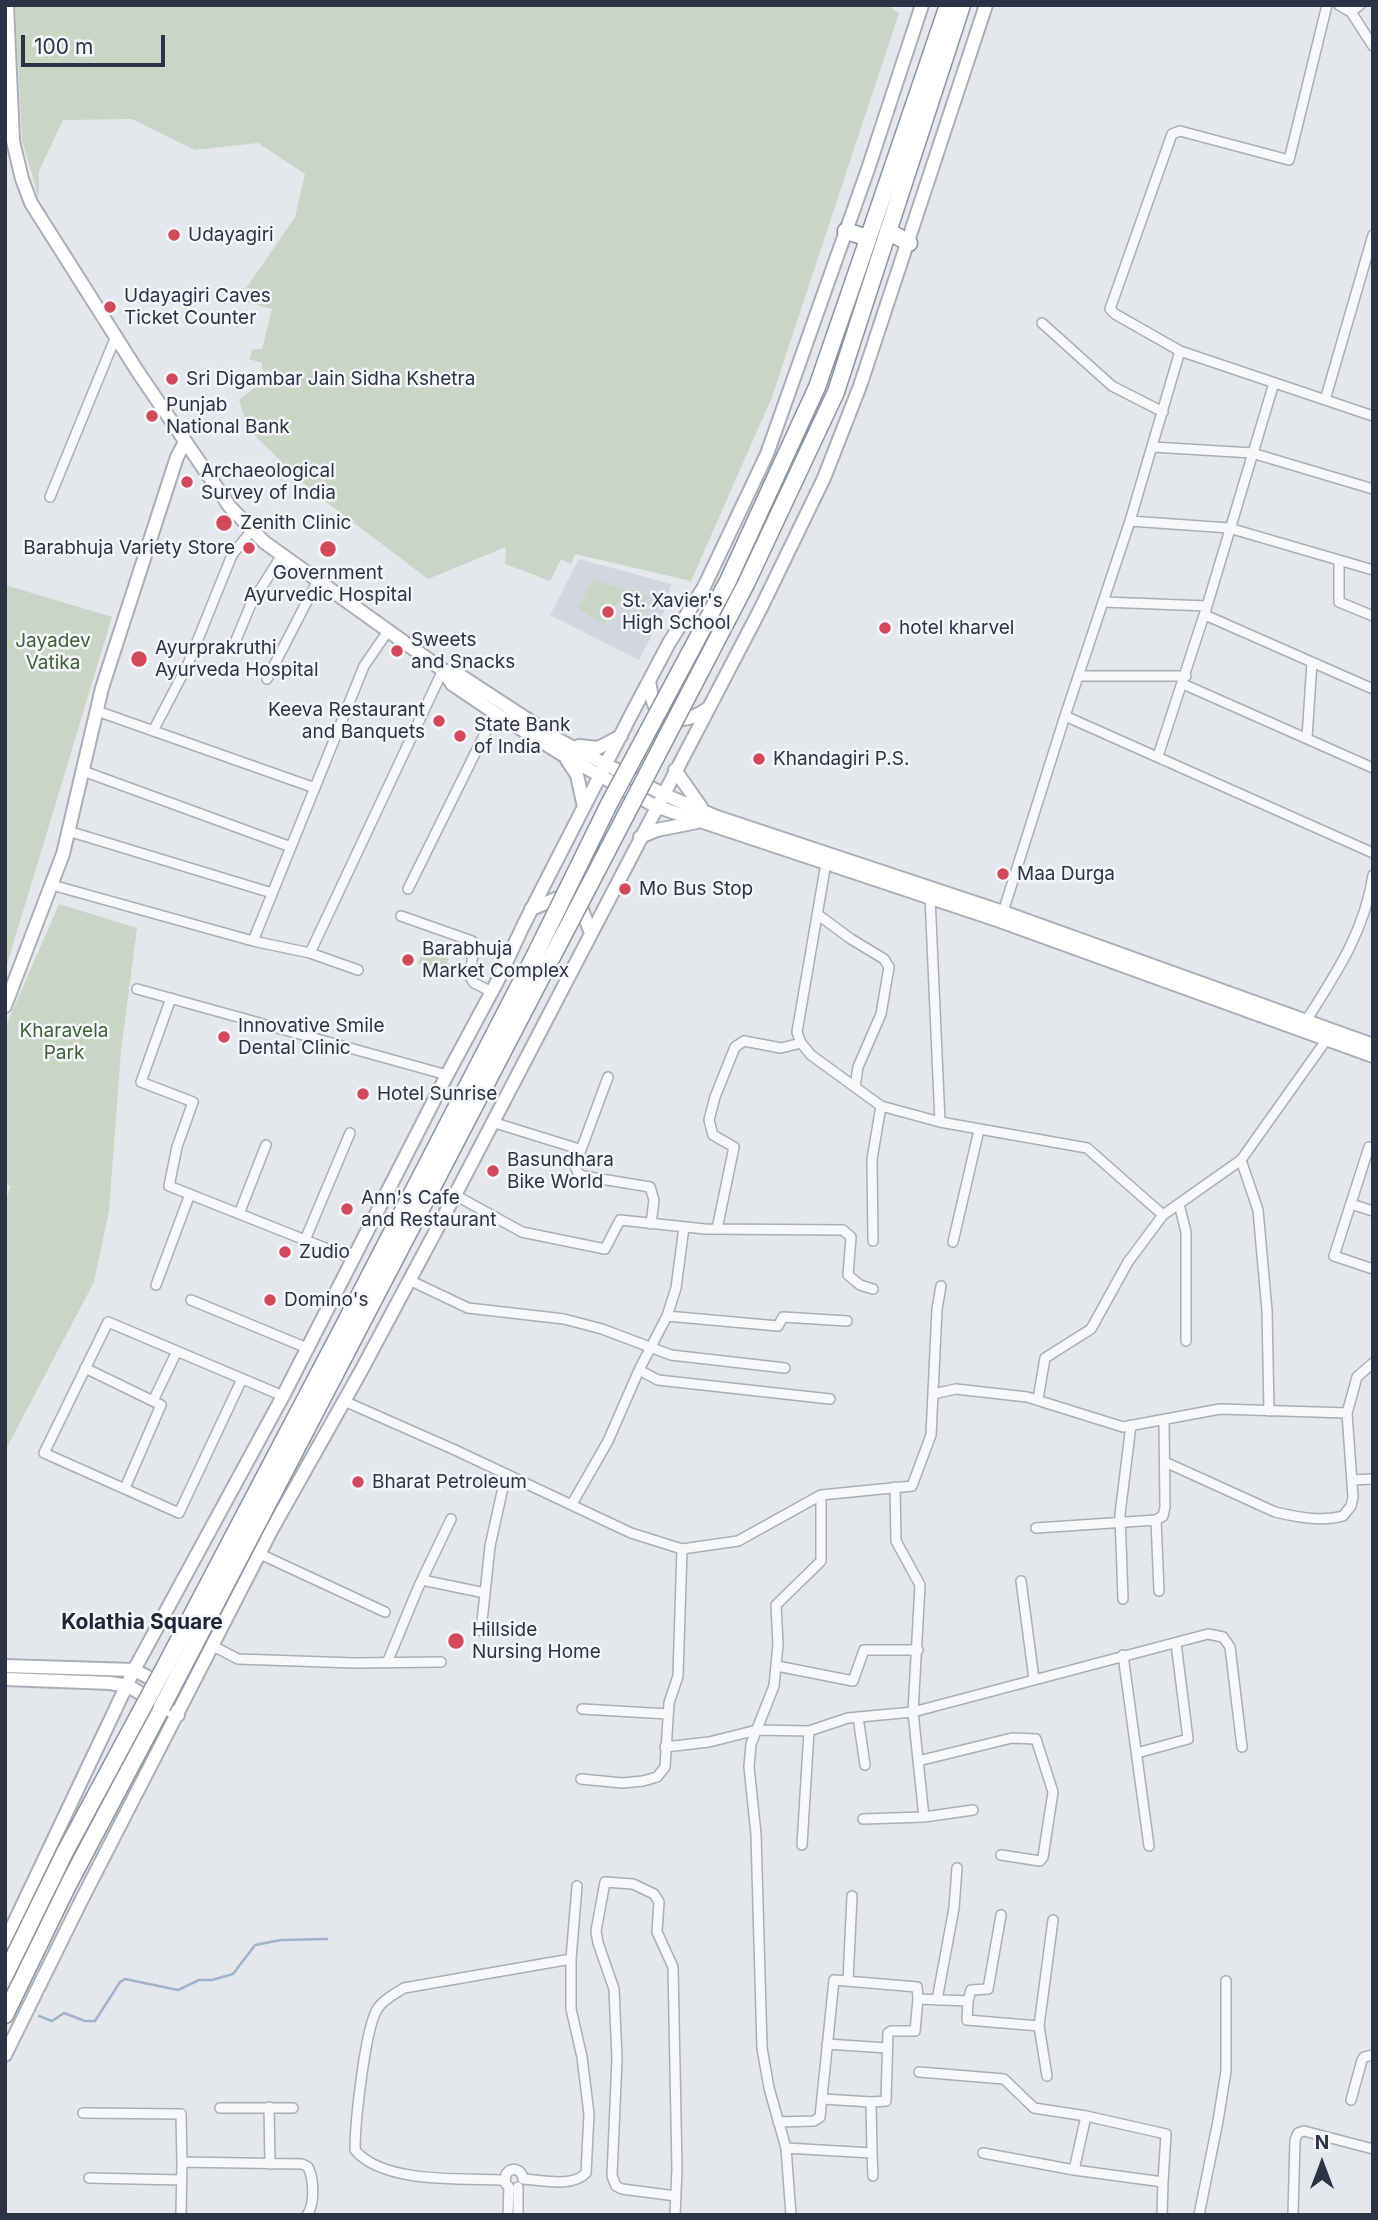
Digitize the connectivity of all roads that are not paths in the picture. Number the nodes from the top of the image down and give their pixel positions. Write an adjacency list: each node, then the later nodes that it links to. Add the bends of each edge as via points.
1 (6, 5): 17 (street, via 13,141 22,179 31,203)
2 (922, 5): 11 (street)
3 (948, 5): 14 (highway)
4 (962, 5): 12 (highway)
5 (986, 5): 15 (street)
6 (1327, 5): 18 (street, via 1289,160 1180,131 1168,142 1110,309)
7 (1339, 5): 9 (street)
8 (1360, 5): 9 (street)
9 (1351, 12): 10 (street)
10 (1373, 46)
11 (846, 231): 14 (highway); 45 (street, via 767,454 704,587)
12 (888, 231): 15 (highway); 214 (highway, bridge, via 836,392 746,584 67,1887)
13 (1373, 235): 20 (street)
14 (868, 238): 208 (highway, bridge, via 817,387 729,581 609,804)
15 (909, 243): 47 (street, via 824,478)
16 (1042, 323): 21 (street, via 1112,386)
17 (116, 336): 23 (street); 27 (street)
18 (1180, 351): 19 (street); 21 (street)
19 (1274, 383): 20 (street); 25 (street)
20 (1325, 400): 22 (street)
21 (1163, 412): 24 (street)
22 (1373, 416)
23 (185, 442): 30 (street, via 230,507); 48 (street)
24 (1153, 447): 25 (street); 28 (street)
25 (1252, 453): 26 (street); 29 (street)
26 (1373, 489)
27 (50, 497)
28 (1130, 521): 29 (street); 35 (street)
29 (1229, 528): 32 (street); 36 (street)
30 (253, 530): 31 (street); 51 (street, via 232,555 188,664)
31 (282, 555): 34 (street); 39 (street, via 251,604)
32 (1339, 560): 33 (street); 37 (street, via 1339,602)
33 (1373, 570)
34 (318, 580): 38 (street); 43 (street)
35 (1104, 602): 36 (street); 42 (street)
36 (1206, 610): 40 (street); 44 (street)
37 (1373, 616)
38 (388, 631): 41 (street); 61 (street, via 364,666)
39 (236, 640)
40 (1312, 662): 46 (street); 53 (street)
41 (443, 670): 49 (street, via 452,684); 54 (street, via 461,676); 83 (street)
42 (1079, 676): 44 (street); 50 (street)
43 (267, 680)
44 (1184, 680): 53 (street); 55 (street)
45 (649, 681): 47 (street, via 657,709 666,715 689,719); 52 (street)
46 (1373, 689)
47 (707, 709): 58 (street)
48 (97, 711): 51 (street); 59 (street)
49 (495, 713): 54 (street); 74 (street)
50 (1065, 716): 55 (street); 78 (street)
51 (153, 731): 61 (street)
52 (621, 735): 54 (street, via 598,748); 56 (street)
53 (1307, 738): 57 (street)
54 (567, 750): 56 (street); 60 (street); 64 (street)
55 (1158, 756): 70 (street)
56 (607, 763): 60 (street); 62 (street)
57 (1373, 768)
58 (675, 770): 62 (street); 65 (street)
59 (83, 771): 66 (street); 68 (street)
60 (601, 776): 63 (street); 64 (street)
61 (315, 788): 68 (street)
62 (663, 794): 63 (street); 65 (street)
63 (655, 806): 65 (street); 67 (street)
64 (584, 808): 77 (street)
65 (703, 817): 67 (street); 69 (street)
66 (68, 831): 73 (street); 75 (street)
67 (640, 838): 81 (street)
68 (291, 847): 75 (street)
69 (801, 850): 71 (street); 78 (street)
70 (1373, 853)
71 (826, 863): 76 (street); 79 (street)
72 (1373, 876): 90 (street, via 1357,934)
73 (52, 885): 82 (street); 88 (street)
74 (408, 889)
75 (272, 893): 82 (street)
76 (930, 897): 89 (street); 100 (street)
77 (531, 909): 81 (street, via 558,898 571,899 582,910); 86 (street)
78 (1003, 912): 89 (street)
79 (817, 914): 92 (street, via 797,1032); 97 (street, via 889,967 881,1014 858,1067)
80 (401, 916): 86 (street, via 472,941 470,977)
81 (591, 933): 99 (street)
82 (253, 941): 83 (street)
83 (310, 953): 84 (street)
84 (358, 970)
85 (137, 989): 87 (street)
86 (492, 992): 95 (street)
87 (171, 998): 95 (street); 107 (street, via 141,1082 193,1102 169,1186)
88 (5, 1006)
89 (1254, 1007): 90 (street); 91 (street)
90 (1306, 1021): 93 (street)
91 (1327, 1039): 94 (street); 106 (street)
92 (801, 1043): 97 (street); 116 (street, via 781,1048 744,1041 735,1047 709,1120 712,1135 734,1147)
93 (1373, 1045)
94 (1373, 1056)
95 (447, 1074): 120 (street)
96 (608, 1077): 105 (street)
97 (855, 1087): 98 (street)
98 (881, 1106): 100 (street); 118 (street, via 872,1159)
99 (492, 1122): 105 (street); 108 (street)
100 (940, 1122): 101 (street)
101 (979, 1130): 113 (street, via 1087,1148); 119 (street)
102 (350, 1133): 117 (street)
103 (266, 1145): 112 (street)
104 (1373, 1148): 110 (street, via 1369,1147)
105 (579, 1149): 114 (street, via 575,1166 583,1176 650,1188 654,1200)
106 (1241, 1160): 109 (street); 144 (street, via 1258,1210)
107 (190, 1194): 112 (street); 123 (street)
108 (455, 1195): 114 (street, via 522,1232 605,1249 620,1220); 122 (street)
109 (1179, 1204): 113 (street); 129 (street, via 1186,1232)
110 (1351, 1204): 111 (street); 121 (street, via 1334,1256)
111 (1373, 1211)
112 (239, 1214): 117 (street)
113 (1163, 1214): 141 (street, via 1128,1262 1091,1329 1045,1359)
114 (651, 1224): 115 (street)
115 (684, 1227): 116 (street); 127 (street, via 676,1288)
116 (717, 1229): 125 (street, via 843,1230 851,1237 848,1275)
117 (306, 1240): 120 (street)
118 (873, 1241)
119 (953, 1242)
120 (353, 1259): 131 (street)
121 (1373, 1269)
122 (409, 1280): 130 (street, via 468,1308 564,1319); 143 (street)
123 (156, 1285)
124 (941, 1286): 138 (street)
125 (873, 1289)
126 (191, 1300): 131 (street)
127 (667, 1316): 128 (street, via 778,1326 783,1317); 130 (street)
128 (847, 1321)
129 (1186, 1341)
130 (651, 1347): 135 (street, via 671,1355); 136 (street)
131 (307, 1348): 139 (street)
132 (177, 1351): 134 (street, via 108,1322); 137 (street); 142 (street)
133 (1373, 1363): 145 (street, via 1357,1377)
134 (85, 1368): 142 (street); 153 (street, via 44,1453)
135 (785, 1368)
136 (639, 1370): 140 (street, via 658,1380); 155 (street, via 608,1441)
137 (243, 1379): 139 (street); 153 (street, via 179,1513)
138 (933, 1394): 141 (street, via 956,1389); 152 (street, via 931,1436 912,1486)
139 (283, 1396): 177 (street)
140 (830, 1399)
141 (1038, 1399): 147 (street, via 1123,1427)
142 (153, 1401): 153 (street, via 161,1405)
143 (344, 1401): 149 (street); 161 (street)
144 (1269, 1411): 145 (street); 146 (street, via 1220,1409)
145 (1347, 1413): 151 (street)
146 (1164, 1420): 147 (street); 148 (street)
147 (1131, 1425): 158 (street)
148 (1165, 1462): 151 (street, via 1295,1517 1343,1517 1352,1506); 157 (street, via 1165,1507)
149 (506, 1474): 155 (street); 165 (street, via 492,1533)
150 (1373, 1479): 151 (street)
151 (1352, 1480)
152 (895, 1487): 154 (street); 171 (street, via 896,1541 920,1585)
153 (125, 1489)
154 (821, 1495): 160 (street, via 738,1541); 176 (street, via 821,1561 776,1605)
155 (572, 1504): 160 (street, via 631,1533)
156 (452, 1519): 162 (street)
157 (1156, 1520): 158 (street); 164 (street)
158 (1121, 1523): 159 (street); 166 (street)
159 (1036, 1528)
160 (682, 1549): 184 (street, via 678,1676)
161 (260, 1554): 167 (street); 170 (street)
162 (422, 1580): 165 (street); 174 (street)
163 (1021, 1581): 179 (street)
164 (1159, 1591)
165 (485, 1593): 168 (street)
166 (1123, 1599)
167 (385, 1612)
168 (481, 1631)
169 (1175, 1643): 172 (street); 190 (street, via 1208,1634 1223,1637 1230,1647); 191 (street, via 1188,1739)
170 (213, 1646): 174 (street, via 239,1659); 181 (street)
171 (918, 1650): 176 (street, via 864,1650 853,1681); 183 (street)
172 (1122, 1656): 179 (street); 191 (street)
173 (441, 1662): 174 (street)
174 (387, 1663)
175 (5, 1666): 177 (street)
176 (777, 1666): 187 (street)
177 (134, 1670): 180 (street); 181 (street)
178 (5, 1679): 180 (street)
179 (1034, 1679): 183 (street)
180 (128, 1686): 185 (street); 206 (street)
181 (187, 1696): 185 (street)
182 (582, 1709): 184 (street)
183 (913, 1712): 186 (street); 192 (street)
184 (668, 1714): 189 (street)
185 (178, 1715): 218 (street)
186 (858, 1717): 188 (street); 193 (street)
187 (757, 1730): 188 (street); 189 (street); 230 (street, via 749,1767 755,1808 762,2048)
188 (809, 1731): 198 (street)
189 (666, 1747): 194 (street, via 665,1767 657,1777 622,1783)
190 (1242, 1747)
191 (1137, 1753): 199 (street)
192 (918, 1761): 196 (street); 200 (street, via 1012,1738 1035,1739 1053,1792 1043,1857 1034,1861)
193 (865, 1765)
194 (581, 1779)
195 (973, 1811): 196 (street)
196 (924, 1816): 197 (street)
197 (863, 1819)
198 (802, 1845)
199 (1149, 1846)
200 (1001, 1855)
201 (957, 1868): 212 (street)
202 (576, 1886): 207 (street)
203 (852, 1896): 209 (street)
204 (1001, 1915): 213 (street, via 988,1989 970,1990)
205 (1053, 1920): 215 (street)
206 (5, 1942)
207 (571, 1959): 242 (street, via 571,2009 589,2114 586,2173 568,2182); 242 (street, via 404,1988 387,1998 371,2026 355,2124 355,2150 362,2159 409,2176)
208 (5, 1975)
209 (848, 1980): 211 (street, via 917,1987); 216 (street, via 832,1981)
210 (1226, 1982): 251 (street, via 1226,2071)
211 (918, 1999): 212 (street); 217 (street, via 915,2031 890,2031)
212 (937, 2000): 213 (street)
213 (968, 2001): 215 (street, via 967,2020)
214 (5, 2015)
215 (1039, 2026): 221 (street)
216 (827, 2044): 217 (street); 222 (street)
217 (887, 2048): 224 (street, via 886,2102)
218 (5, 2055)
219 (1373, 2055): 223 (street, via 1362,2060)
220 (919, 2072): 229 (street, via 1004,2079 1034,2108)
221 (1047, 2076)
222 (822, 2099): 224 (street); 230 (street, via 818,2120)
223 (1351, 2100)
224 (871, 2102): 233 (street)
225 (269, 2107): 226 (street); 227 (street); 236 (street)
226 (220, 2108)
227 (293, 2108)
228 (83, 2113): 235 (street, via 181,2114)
229 (1086, 2116): 237 (street); 241 (street, via 1166,2134)
230 (778, 2122): 231 (street)
231 (786, 2148): 233 (street); 249 (street)
232 (1373, 2149): 252 (street, via 1298,2133)
233 (872, 2153): 238 (street)
234 (984, 2153): 237 (street)
235 (183, 2162): 236 (street); 240 (street)
236 (270, 2164): 245 (street, via 302,2164 311,2171 312,2208)
237 (1074, 2170): 241 (street)
238 (873, 2176)
239 (89, 2178): 240 (street)
240 (182, 2180): 244 (street)
241 (1163, 2182): 250 (street)
242 (514, 2183): 246 (street); 247 (street)
243 (676, 2196): 243 (street, via 673,1967 657,1932 659,1902 633,1884 605,1882 596,1931 614,1989 617,2059 612,2176 622,2189); 248 (street)
244 (181, 2215)
245 (307, 2215)
246 (508, 2215)
247 (518, 2215)
248 (675, 2215)
249 (791, 2215)
250 (1161, 2215)
251 (1199, 2215)
252 (1293, 2215)

